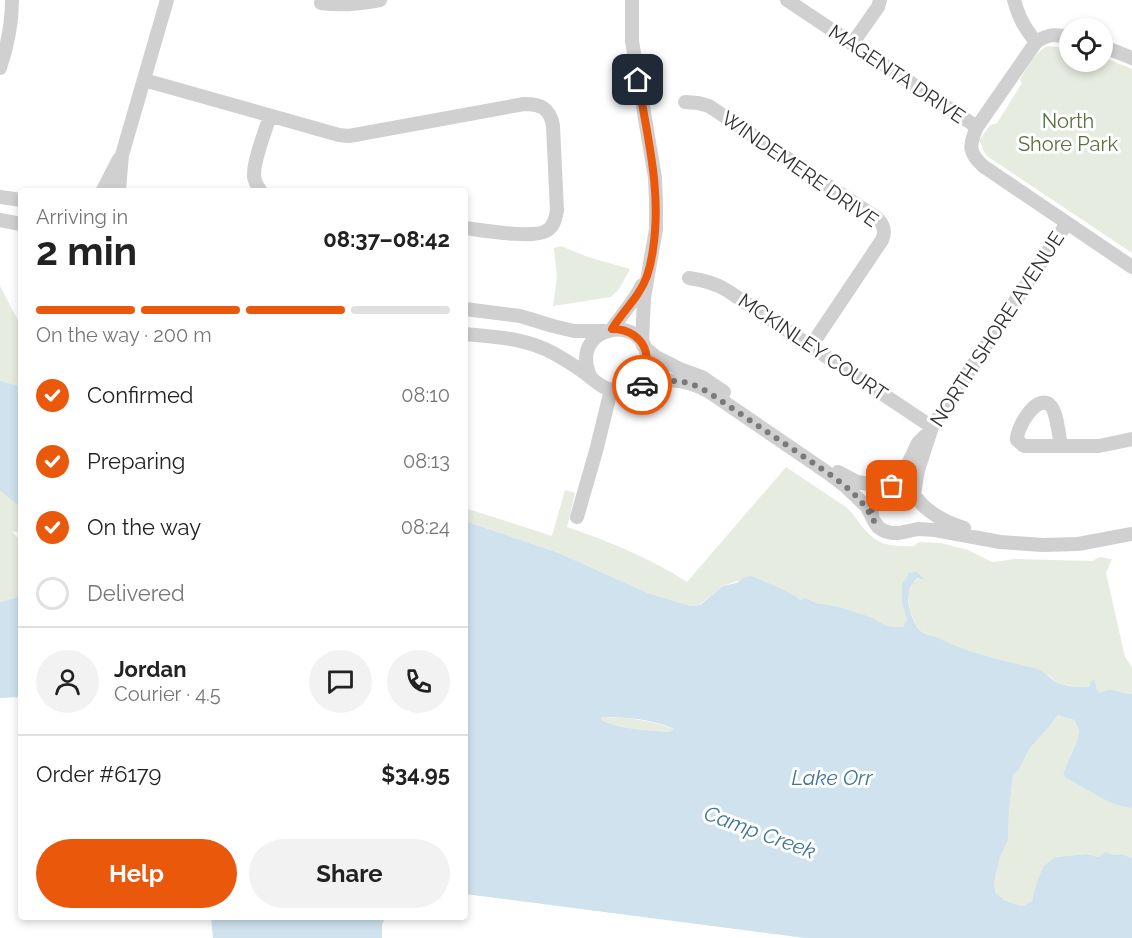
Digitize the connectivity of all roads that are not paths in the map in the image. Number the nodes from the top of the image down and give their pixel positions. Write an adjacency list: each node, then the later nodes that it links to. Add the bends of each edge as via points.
1 (12, 0): 13 (street)
2 (167, 0): 16 (street)
3 (380, 0): 8 (street)
4 (632, 0): 31 (street, via 632,41 655,177 656,229)
5 (787, 0): 11 (street, MAGENTA DRIVE)
6 (880, 0): 11 (street)
7 (1014, 0): 10 (street, via 1018,17)
8 (321, 3)
9 (1059, 35): 10 (street, via 1045,36)
10 (1036, 42): 19 (street, NORTH SHORE AVENUE)
11 (852, 44): 19 (street, MAGENTA DRIVE)
12 (1113, 50): 14 (street)
13 (2, 54): 15 (street)
14 (1132, 58)
15 (0, 68)
16 (144, 80): 18 (street); 20 (street)
17 (685, 102): 37 (street, WINDEMERE DRIVE, via 709,106 883,225 882,240)
18 (270, 116): 23 (street, via 255,164); 29 (street, via 349,136 524,104 542,107 552,118 553,126 557,211 551,227 538,234)
19 (978, 127): 28 (street, NORTH SHORE AVENUE, via 972,138 974,158)
20 (122, 155): 21 (street); 22 (street)
21 (104, 188)
22 (119, 188)
23 (259, 188)
24 (0, 197): 25 (street)
25 (18, 200)
26 (0, 220): 27 (street)
27 (18, 223)
28 (1067, 223): 30 (street); 41 (street, NORTH SHORE AVENUE)
29 (468, 228)
30 (1132, 267)
31 (647, 276): 34 (street, via 629,307); 36 (street)
32 (689, 278): 37 (street, MCKINLEY COURT, via 718,285)
33 (468, 309): 34 (street, via 520,316 574,331)
34 (608, 330): 36 (street, via 629,332); 38 (street, via 597,336 587,351)
35 (468, 334): 38 (street, via 535,344)
36 (642, 344): 39 (street, via 645,371); 44 (street, via 668,364 713,384 850,479)
37 (811, 346): 41 (street, MCKINLEY COURT)
38 (591, 378): 40 (street)
39 (627, 389): 40 (street); 47 (street, via 673,380 696,385 828,473 856,495)
40 (610, 390): 46 (street)
41 (931, 430): 44 (street, NORTH SHORE AVENUE); 45 (street, NORTH SHORE AVENUE, via 918,470)
42 (1132, 439): 43 (street, via 1099,446)
43 (1061, 446)
44 (889, 487): 45 (street, via 904,487); 47 (street, via 874,498)
45 (915, 497): 48 (street, via 949,523 998,536 1063,538); 49 (street, via 919,506 916,520)
46 (577, 517)
47 (874, 521): 49 (street, via 884,531)
48 (1132, 525)
49 (907, 531): 50 (street, via 935,530 1043,545 1078,544)
50 (1132, 534)

